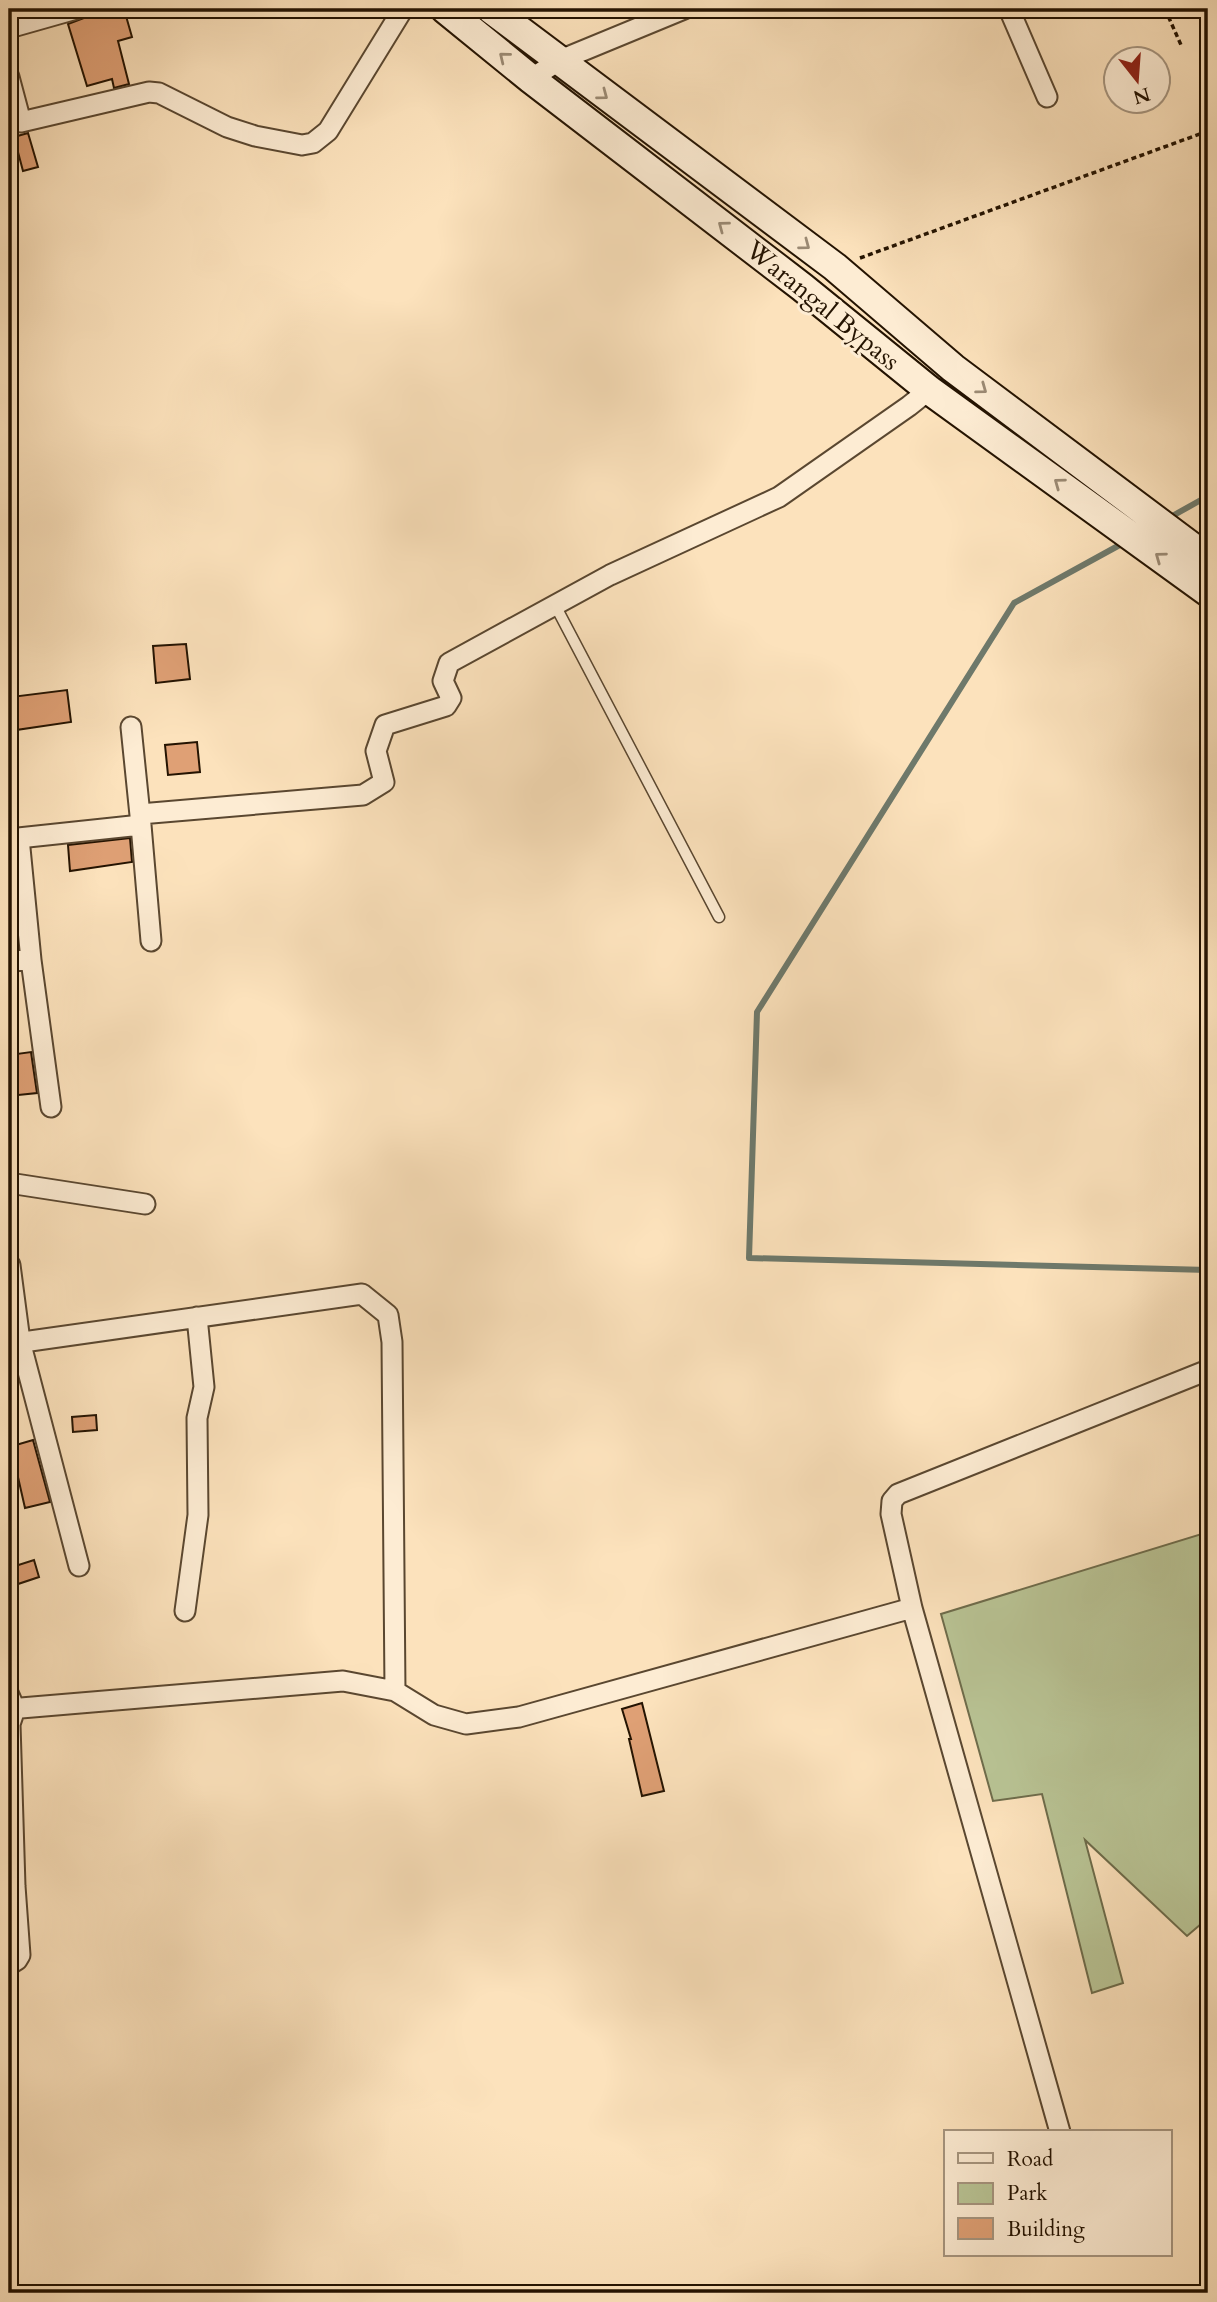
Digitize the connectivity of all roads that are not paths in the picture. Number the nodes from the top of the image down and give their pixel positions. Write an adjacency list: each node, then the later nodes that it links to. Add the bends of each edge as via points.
1 (76, 9): 7 (street)
2 (403, 9): 12 (street, via 328,131 313,143 255,136 149,92)
3 (445, 9): 10 (main road, Warangal Bypass, one-way to 3)
4 (491, 9): 8 (main road, Warangal Bypass)
5 (684, 9): 8 (street)
6 (1010, 9): 11 (street)
7 (9, 28)
8 (558, 61): 10 (street); 14 (main road, Warangal Bypass, one-way to 14, via 835,267 953,368)
9 (9, 76): 12 (street)
10 (531, 79): 13 (main road, Warangal Bypass, one-way to 10)
11 (1047, 97)
12 (15, 124)
13 (929, 390): 15 (main road, Warangal Bypass, one-way to 13); 16 (street, via 779,497)
14 (1208, 559)
15 (1207, 591)
16 (555, 605): 18 (street, via 449,663 443,681 451,698 446,706 385,724 376,751 384,782 363,795); 20 (lane)
17 (131, 727): 18 (street)
18 (141, 820): 19 (street); 21 (street)
19 (14, 838): 22 (street)
20 (719, 917)
21 (151, 941)
22 (31, 960): 23 (street); 24 (street)
23 (9, 961)
24 (51, 1107)
25 (9, 1183): 26 (street)
26 (145, 1203)
27 (10, 1265): 29 (street)
28 (197, 1317): 29 (street); 33 (street, via 204,1387 197,1418 198,1516); 34 (street, via 362,1294 388,1315)
29 (14, 1343): 31 (street)
30 (1208, 1370): 32 (street, via 898,1494 891,1514)
31 (79, 1566)
32 (912, 1608): 34 (street, via 519,1717 466,1724 434,1715); 37 (street)
33 (185, 1611)
34 (395, 1691): 35 (street, via 343,1681)
35 (11, 1704): 36 (street, via 20,1955)
36 (9, 1965)
37 (1059, 2130)

